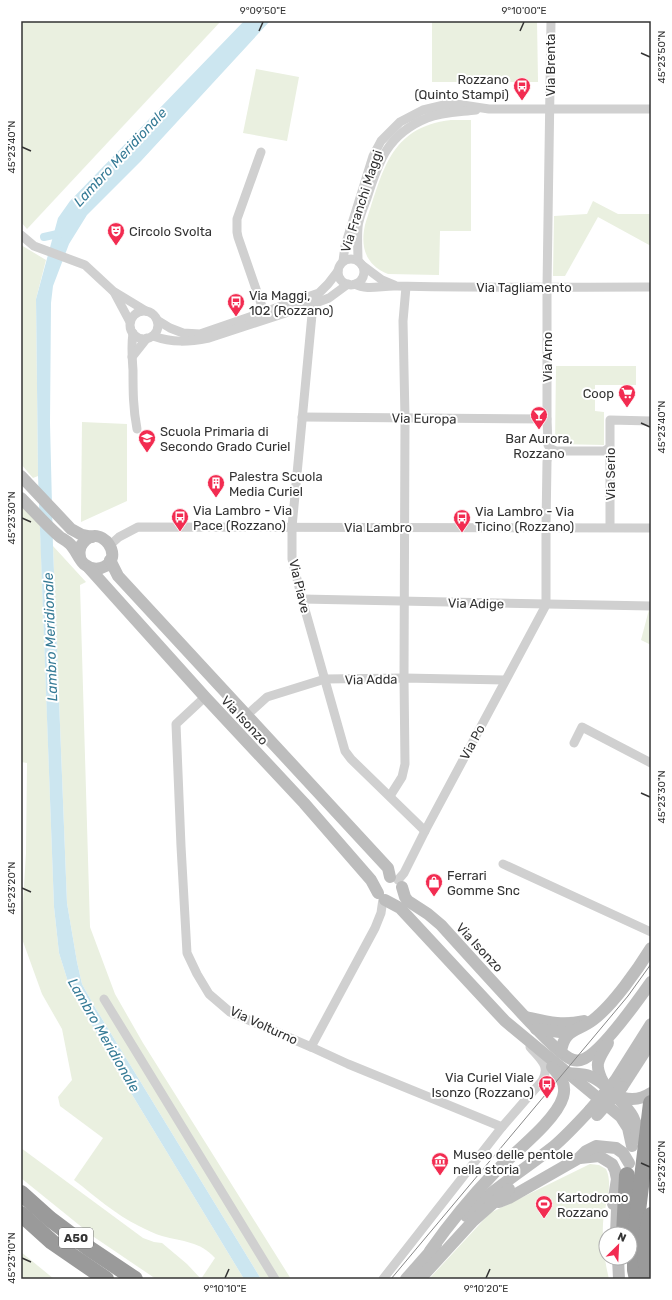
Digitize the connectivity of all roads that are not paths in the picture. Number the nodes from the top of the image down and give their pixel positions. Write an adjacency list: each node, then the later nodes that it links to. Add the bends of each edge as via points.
1 (551, 21): 3 (street, Via Brenta)
2 (489, 108): 3 (street, Via Franchi Maggi); 7 (street, Via Franchi Maggi, via 444,105 423,110 400,122 382,141 373,156 345,246); 8 (street, Via Franchi Maggi, via 428,118 406,129 390,144 373,179 358,227)
3 (550, 109): 4 (street, Via Franchi Maggi); 13 (street, Via Arno)
4 (651, 109)
5 (261, 152): 17 (street, via 237,226 238,237)
6 (21, 235): 14 (street, via 34,246 85,265)
7 (343, 261): 8 (street, via 350,259); 9 (street)
8 (360, 263): 10 (street, via 363,276 360,281); 11 (street, Via Tagliamento, via 382,280)
9 (338, 271): 10 (street, via 342,281); 17 (street, via 319,293)
10 (351, 284): 11 (street, Via Tagliamento, via 361,287); 15 (street, via 329,298)
11 (401, 286): 13 (street, Via Tagliamento); 24 (street)
12 (651, 287): 13 (street, Via Tagliamento)
13 (547, 288): 25 (street, Via Arno)
14 (114, 291): 16 (street); 19 (street)
15 (313, 304): 17 (street); 23 (street, Via Piave)
16 (146, 311): 18 (street, via 153,314); 19 (street, via 135,313)
17 (265, 316): 18 (street, via 200,334 183,333); 21 (street, via 209,338 166,341)
18 (157, 320): 21 (street, via 156,330)
19 (130, 322): 20 (street)
20 (133, 333): 21 (street, via 140,338); 22 (street)
21 (150, 337): 22 (street)
22 (132, 357): 27 (street, via 133,410)
23 (302, 417): 24 (street, Via Europa); 32 (street, Via Piave)
24 (405, 418): 25 (street, Via Europa); 33 (street)
25 (547, 419): 29 (street, Via Arno)
26 (651, 421): 28 (street, Via Serio, via 610,420)
27 (137, 429)
28 (609, 448): 29 (street, via 604,451); 35 (street, Via Serio)
29 (550, 450): 34 (street, Via Arno, via 547,462)
30 (21, 476): 37 (main road, via 71,529)
31 (21, 498): 39 (main road, via 71,544)
32 (292, 527): 33 (street, Via Lambro); 38 (street, Via Lambro, via 138,527); 42 (street, Via Piave, via 292,559)
33 (404, 527): 34 (street, Via Lambro); 43 (street)
34 (546, 527): 35 (street, Via Lambro); 44 (street, Via Arno)
35 (610, 527): 36 (street, Via Lambro)
36 (651, 528)
37 (92, 537): 38 (main road, via 102,538); 39 (main road, via 83,542)
38 (110, 545): 40 (main road)
39 (80, 557): 41 (main road)
40 (110, 560): 41 (main road, via 99,569); 50 (main road, Via Isonzo, via 118,576)
41 (89, 568): 49 (main road, Via Isonzo)
42 (302, 599): 43 (street, Via Adige); 47 (street, Via Piave)
43 (405, 602): 44 (street, Via Adige); 46 (street)
44 (546, 604): 45 (street, Via Adige); 48 (street, Via Po)
45 (651, 606)
46 (404, 678): 47 (street, Via Adda); 48 (street, Via Adda); 53 (street, via 404,764 402,777)
47 (324, 679): 50 (street, Via Adda, via 267,697); 53 (street, Via Piave, via 345,751)
48 (505, 680): 54 (street, Via Po)
49 (205, 697): 57 (main road, Via Isonzo, via 308,808 371,880); 73 (street, Via Volturno, via 176,724 187,953 209,994 230,1012)
50 (247, 715): 56 (main road, Via Isonzo, via 388,868)
51 (574, 743): 52 (street, via 582,727)
52 (651, 763)
53 (390, 796): 54 (street, Via Piave)
54 (425, 831): 56 (street, Via Po, via 404,873)
55 (503, 864): 58 (street)
56 (397, 881): 57 (main road, via 402,891 398,897 392,900); 57 (main road, via 386,877 380,881 377,889); 64 (main road, Via Isonzo, via 408,901 441,925)
57 (382, 897): 66 (main road, Via Isonzo, via 400,908); 73 (street, via 381,913 375,928)
58 (651, 932)
59 (651, 948): 65 (main road)
60 (651, 982): 63 (main road)
61 (651, 992): 63 (main road)
62 (104, 999): 97 (street)
63 (636, 1003): 67 (main road)
64 (526, 1018): 65 (main road, via 569,1024); 69 (main road, Via Isonzo)
65 (593, 1020): 71 (main road)
66 (505, 1021): 69 (main road, Via Isonzo); 70 (main road, Via Isonzo)
67 (622, 1021): 74 (main road, Via Isonzo, via 591,1055 581,1060 571,1060); 76 (main road, via 598,1063 598,1072)
68 (651, 1024): 76 (main road)
69 (538, 1030): 71 (main road); 74 (main road, Via Isonzo)
70 (520, 1033): 75 (main road, Via Isonzo); 80 (street, via 546,1066 546,1074); 91 (main road, via 563,1079 561,1101 558,1108 494,1173 444,1230)
71 (568, 1034): 74 (main road, via 562,1042)
72 (651, 1042): 76 (main road)
73 (311, 1047): 80 (street, Via Volturno)
74 (561, 1052)
75 (568, 1073): 76 (main road, via 587,1075); 81 (main road, Via Isonzo, via 621,1116 628,1128)
76 (613, 1086): 77 (main road, via 631,1099 644,1098); 79 (main road, bridge); 81 (main road, via 635,1119 637,1134)
77 (651, 1093)
78 (651, 1104): 102 (highway, via 635,1236)
79 (594, 1113): 85 (main road, via 584,1130); 91 (main road, via 493,1191)
80 (502, 1127): 98 (street)
81 (632, 1146): 83 (main road)
82 (579, 1158): 83 (main road, via 586,1151 603,1145 616,1148 623,1153); 85 (main road, via 509,1198); 88 (main road, via 599,1156 608,1161 615,1170 617,1181)
83 (628, 1169): 89 (main road, via 617,1210); 90 (highway)
84 (21, 1193): 96 (highway, A50, via 50,1219)
85 (491, 1205): 100 (main road)
86 (21, 1214): 95 (highway, A50, via 52,1242)
87 (651, 1215): 103 (highway, via 645,1251)
88 (610, 1226)
89 (616, 1226)
90 (624, 1226)
91 (430, 1251): 99 (main road)
92 (617, 1266): 101 (main road)
93 (620, 1266): 101 (main road)
94 (624, 1266): 101 (highway)
95 (106, 1279)
96 (135, 1279)
97 (275, 1279)
98 (383, 1279)
99 (406, 1279)
100 (420, 1279)
101 (622, 1279)
102 (636, 1279)
103 (648, 1279)

